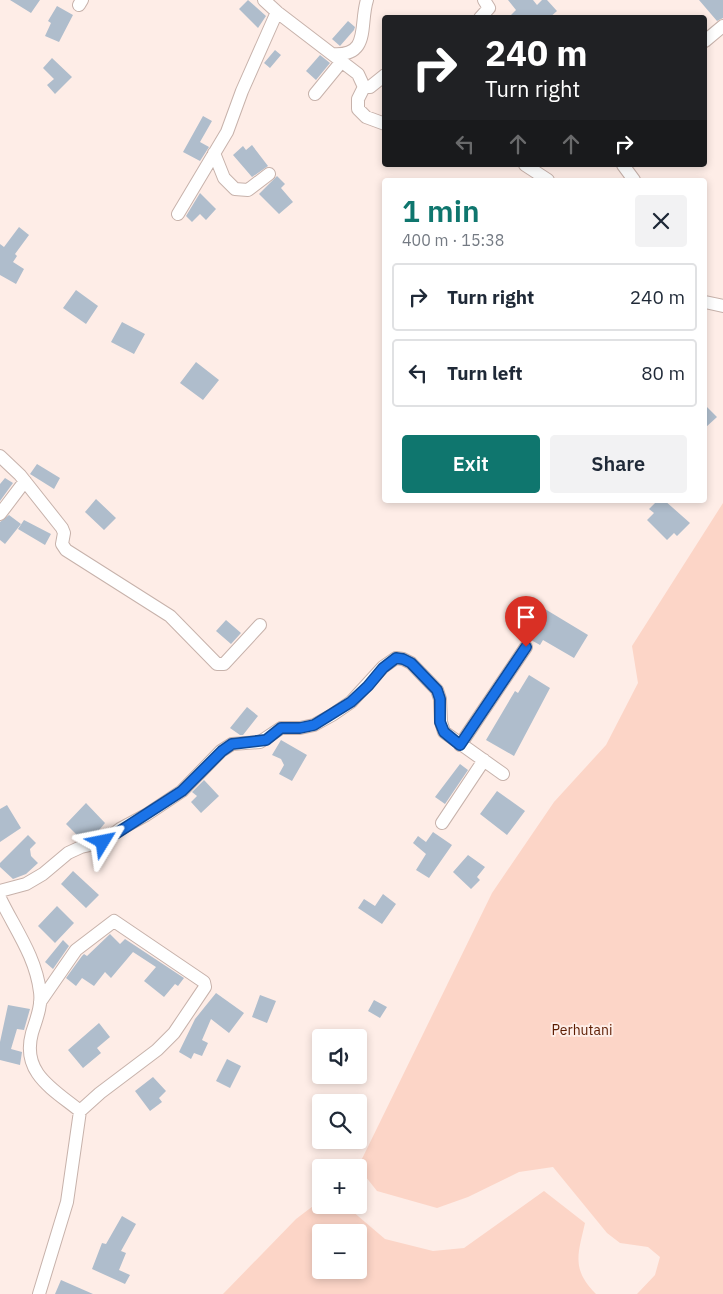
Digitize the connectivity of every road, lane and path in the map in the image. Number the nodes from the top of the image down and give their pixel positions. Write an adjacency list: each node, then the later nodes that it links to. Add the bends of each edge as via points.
1 (264, 0): 4 (street)
2 (368, 0): 8 (street, via 358,45)
3 (484, 0): 5 (street, via 488,8)
4 (277, 12): 8 (street); 13 (street, via 227,132)
5 (482, 15)
6 (723, 26): 7 (street)
7 (707, 39)
8 (337, 58): 10 (street, via 358,74); 11 (street)
9 (382, 78): 10 (street, via 370,87)
10 (364, 87): 12 (street, via 358,108 366,118)
11 (315, 94)
12 (382, 123)
13 (214, 153): 16 (street, via 224,178 235,189 248,190); 19 (street)
14 (528, 167): 17 (street)
15 (624, 167): 18 (street)
16 (269, 174)
17 (545, 178)
18 (633, 178)
19 (178, 214)
20 (707, 302): 21 (street)
21 (723, 306)
22 (0, 456): 23 (street)
23 (25, 481): 24 (street); 25 (street, via 62,528 62,544 66,550 170,616 219,665 228,660)
24 (0, 514)
25 (260, 625)
26 (526, 647): 27 (street)
27 (460, 745): 28 (street); 31 (street, via 444,732 437,690 411,663 396,658 351,702 332,715 314,725 281,728 260,742 232,744 182,791 146,815 103,842 68,853 26,884)
28 (484, 760): 29 (street); 30 (street)
29 (503, 774)
30 (442, 823)
31 (0, 891)
32 (0, 898): 33 (street, via 32,958)
33 (40, 1002): 34 (street, via 29,1050 33,1068 46,1083); 34 (street, via 76,950 114,921 204,982 205,987 166,1042)
34 (80, 1110): 35 (street, via 67,1202)
35 (39, 1294)

